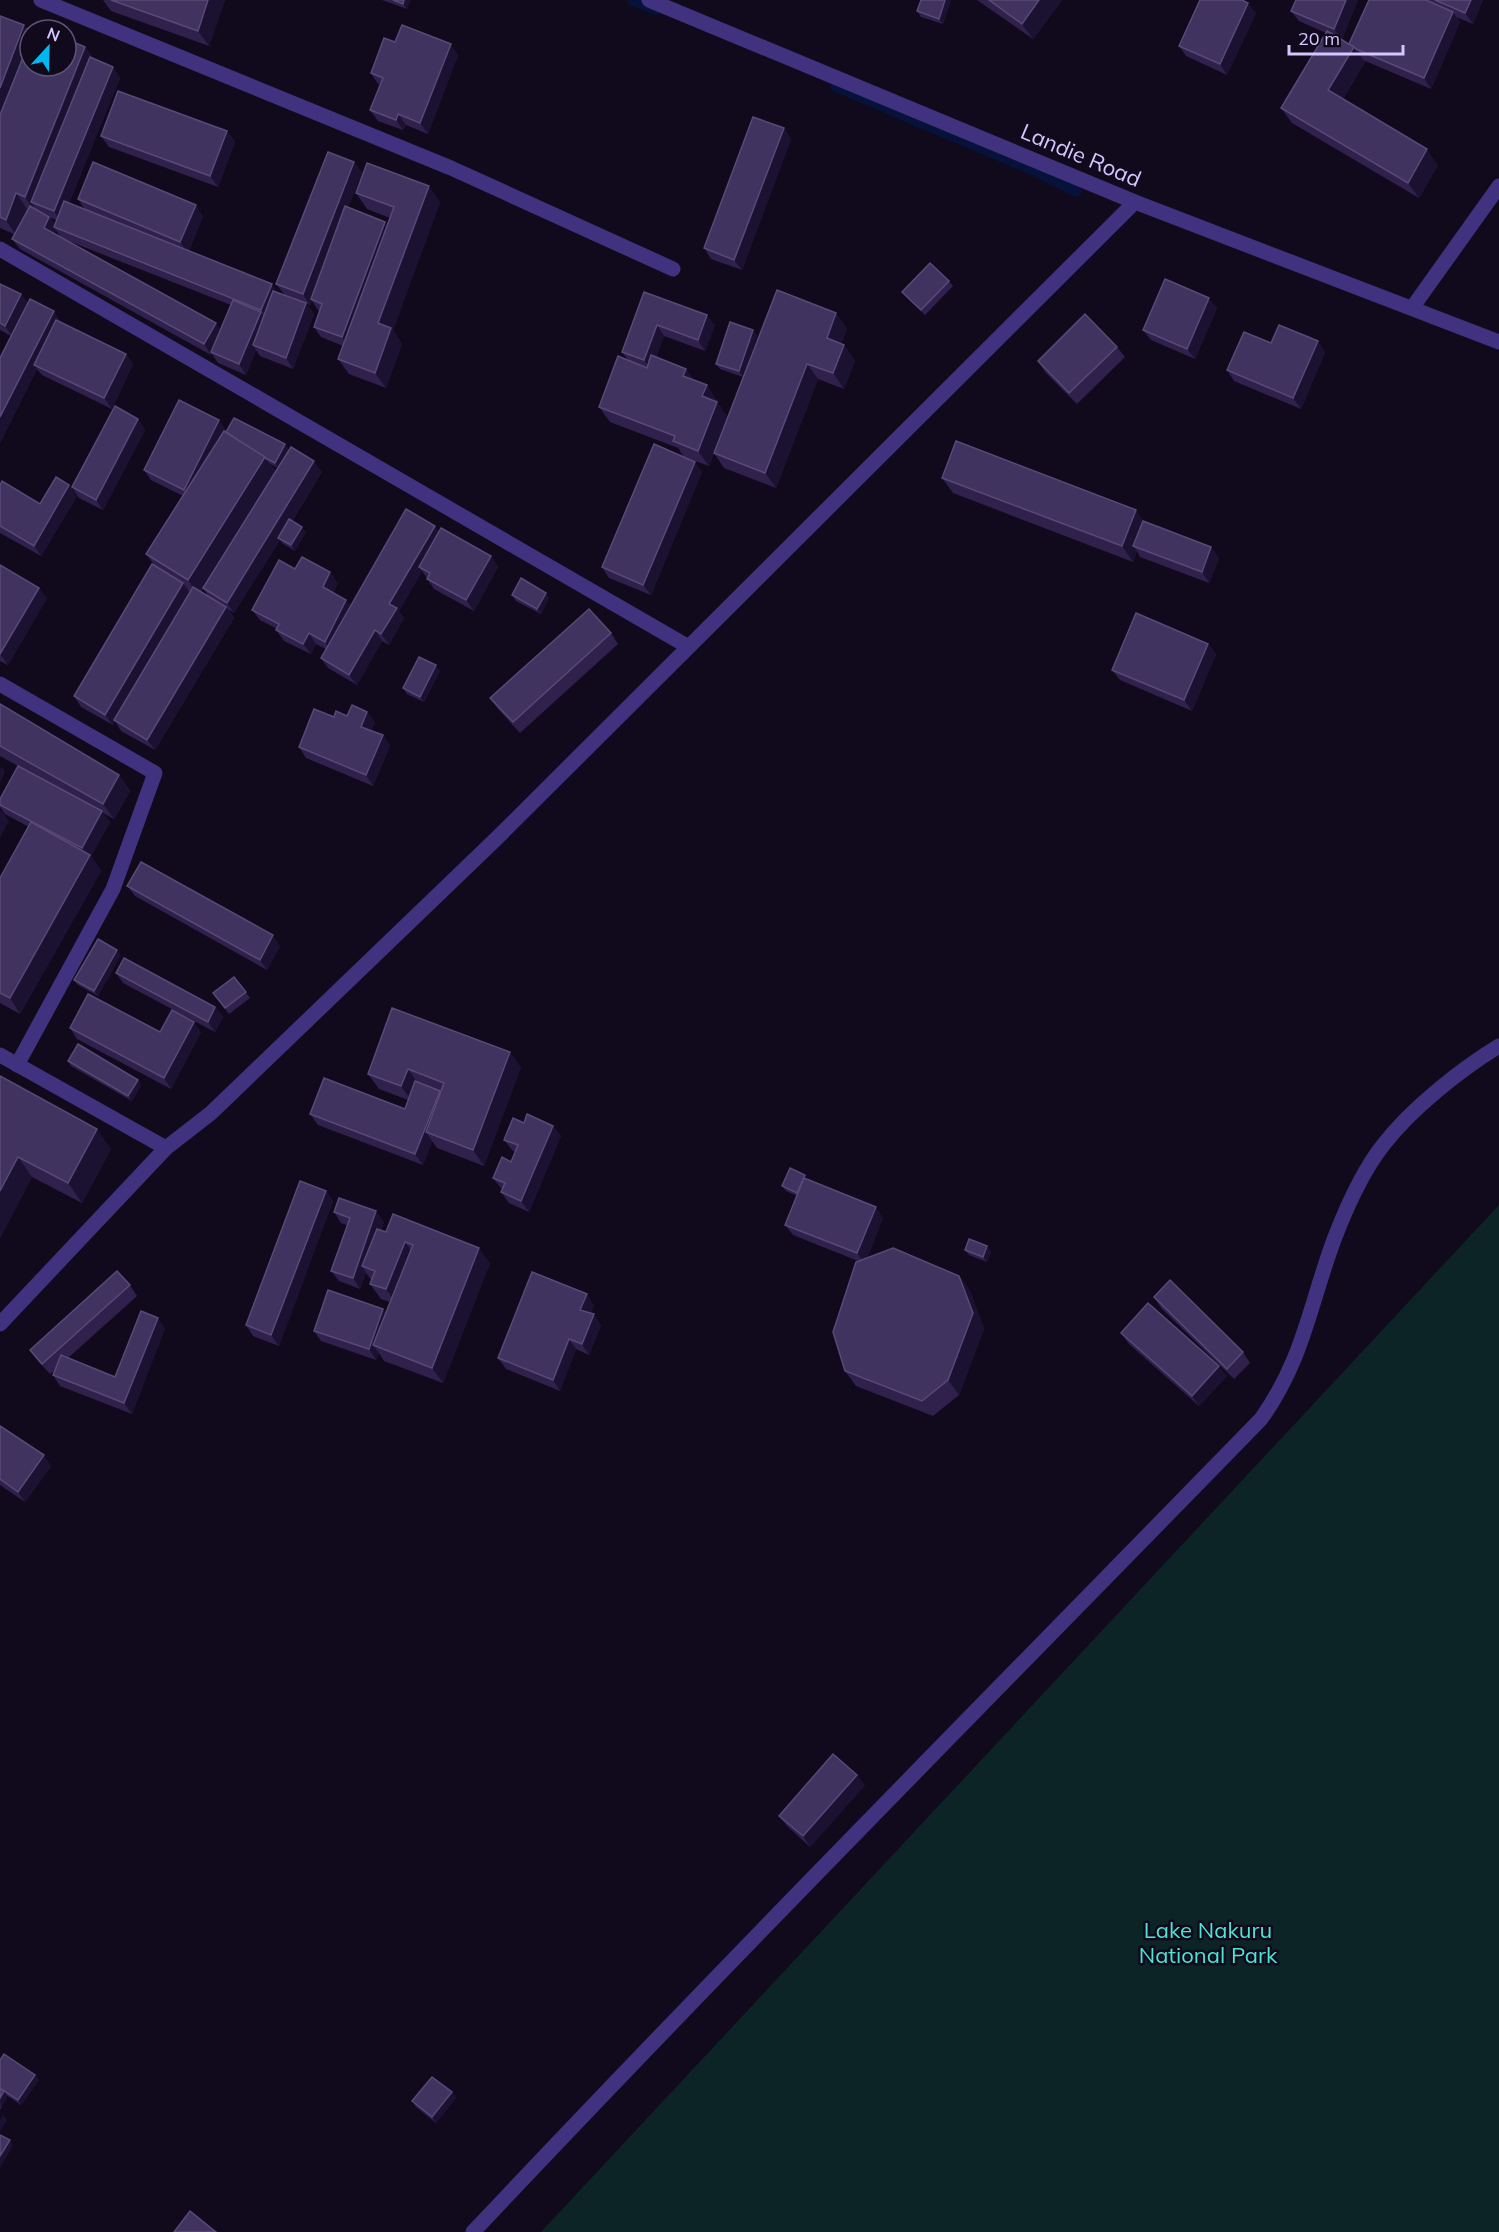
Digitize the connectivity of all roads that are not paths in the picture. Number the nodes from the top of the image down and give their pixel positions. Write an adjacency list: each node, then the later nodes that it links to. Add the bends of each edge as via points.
1 (41, 0): 6 (street, via 451,168)
2 (650, 0): 4 (street, Landie Road)
3 (1499, 186): 7 (street)
4 (1135, 202): 7 (street, Landie Road); 9 (street)
5 (0, 249): 9 (street)
6 (673, 269)
7 (1412, 308): 8 (street, Landie Road)
8 (1499, 342)
9 (687, 646): 14 (street, via 497,838 211,1113)
10 (0, 684): 13 (street, via 155,773 112,889)
11 (1499, 1046): 16 (street, via 1456,1076 1384,1144 1358,1187 1335,1238 1298,1354 1281,1391 1261,1419 890,1797)
12 (0, 1055): 13 (street)
13 (17, 1065): 14 (street)
14 (166, 1148): 15 (street)
15 (0, 1324)
16 (473, 2232)

